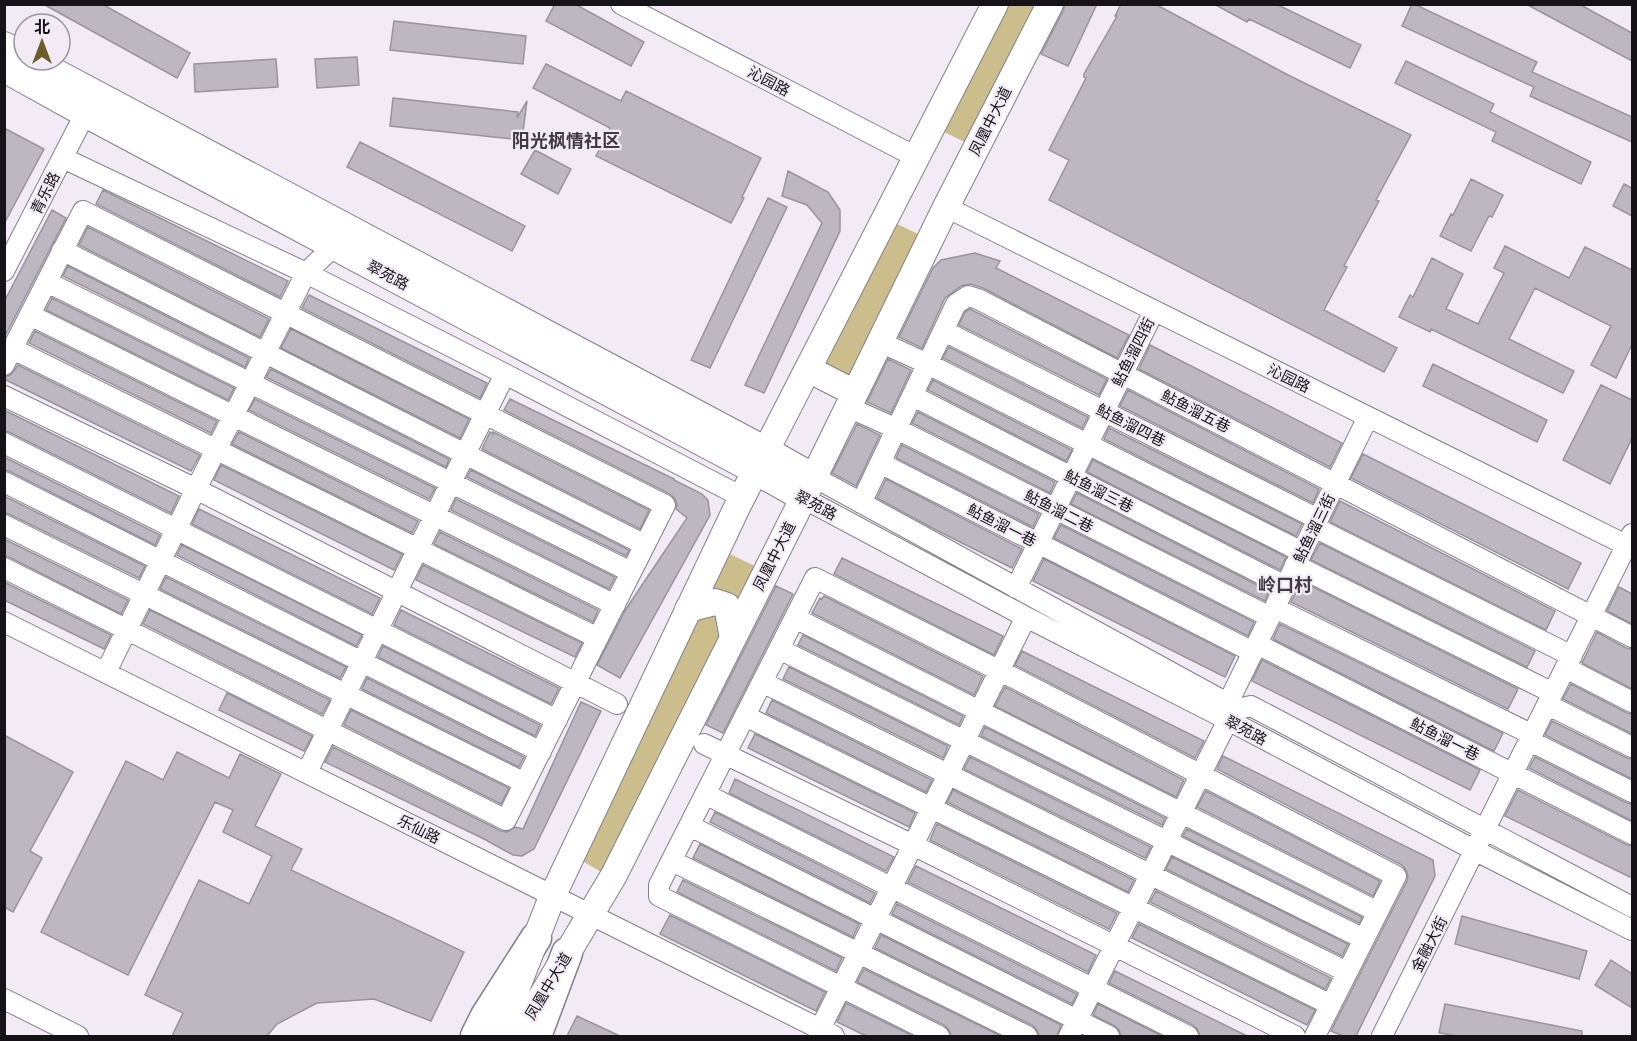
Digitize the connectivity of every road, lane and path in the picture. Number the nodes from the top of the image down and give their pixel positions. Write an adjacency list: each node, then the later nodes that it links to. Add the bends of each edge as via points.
1 (621, 4): 7 (street, 沁园路)
2 (995, 4): 7 (main road, 凤凰中大道)
3 (1050, 4): 9 (main road, 凤凰中大道)
4 (4, 69): 6 (main road, 翠苑路)
5 (55, 72): 39 (main road, 翠苑路)
6 (85, 114): 8 (street, 青乐路); 10 (main road, 翠苑路)
7 (916, 157): 23 (main road, 凤凰中大道)
8 (63, 158): 12 (street, 青乐路); 13 (street)
9 (946, 207): 15 (street, 沁园路); 19 (main road, 凤凰中大道)
10 (334, 246): 13 (street); 39 (main road, 翠苑路)
11 (62, 250): 14 (street); 16 (street, via 83,211); 20 (street)
12 (4, 271)
13 (306, 273): 16 (street); 24 (street)
14 (47, 282): 17 (street); 26 (street)
15 (1154, 311): 25 (street, 鲇鱼溜四街); 33 (street, 沁园路)
16 (285, 313): 20 (street); 31 (street)
17 (30, 315): 21 (street); 32 (street)
18 (944, 331): 22 (street, 鲇鱼溜五巷); 25 (street, 鲇鱼溜五巷, via 957,304 968,296); 30 (street, 鲇鱼溜四巷)
19 (880, 342): 22 (street); 29 (main road, 凤凰中大道)
20 (265, 353): 26 (street); 38 (street)
21 (9, 357): 37 (street)
22 (928, 364): 28 (street, 鲇鱼溜五巷); 36 (street)
23 (808, 369): 29 (main road); 39 (main road, 凤凰中大道)
24 (505, 374): 31 (street); 47 (street)
25 (1123, 374): 30 (street, 鲇鱼溜四街); 44 (street, 鲇鱼溜五巷)
26 (250, 382): 32 (street); 43 (street)
27 (4, 396): 46 (street)
28 (913, 396): 34 (street, 鲇鱼溜五巷); 41 (street, 鲇鱼溜三巷)
29 (852, 400): 34 (street, 鲇鱼溜二巷); 45 (main road, 凤凰中大道)
30 (1104, 411): 36 (street, 鲇鱼溜四街); 51 (street, 鲇鱼溜四巷)
31 (485, 414): 38 (street); 56 (street, via 665,505)
32 (233, 416): 37 (street); 50 (street)
33 (1368, 417): 44 (street, 鲇鱼溜三街); 54 (street, 沁园路)
34 (897, 429): 40 (street, 鲇鱼溜五巷); 49 (street, 鲇鱼溜二巷)
35 (4, 443): 53 (street)
36 (1087, 444): 41 (street, 鲇鱼溜四街); 58 (street)
37 (216, 449): 46 (street); 57 (street)
38 (465, 454): 43 (street); 56 (street)
39 (761, 461): 45 (main road, 翠苑路); 47 (main road, 凤凰中大道)
40 (880, 463): 48 (street, 鲇鱼溜五巷); 55 (street, 鲇鱼溜一巷)
41 (1071, 477): 49 (street, 鲇鱼溜四街); 62 (street, 鲇鱼溜三巷)
42 (4, 482): 59 (street)
43 (451, 482): 50 (street); 61 (street)
44 (1335, 483): 51 (street, 鲇鱼溜三街); 70 (street, 鲇鱼溜五巷)
45 (809, 488): 48 (street, 翠苑路); 69 (street, 翠苑路); 77 (main road, 凤凰中大道)
46 (196, 489): 53 (street); 64 (street)
47 (742, 497): 67 (main road, 凤凰中大道)
48 (861, 503): 63 (street, 翠苑路)
49 (1055, 509): 55 (street, 鲇鱼溜四街); 68 (street, 鲇鱼溜二巷)
50 (434, 515): 57 (street); 66 (street)
51 (1316, 523): 58 (street, 鲇鱼溜三街); 81 (street, 鲇鱼溜四巷)
52 (4, 525): 65 (street)
53 (176, 529): 59 (street); 74 (street)
54 (1631, 542): 70 (street, 金融大街)
55 (1038, 543): 63 (street, 鲇鱼溜四街); 78 (street, 鲇鱼溜一巷)
56 (645, 545): 61 (street)
57 (417, 549): 64 (street); 76 (street)
58 (1299, 558): 62 (street, 鲇鱼溜三街); 87 (street)
59 (160, 561): 65 (street); 80 (street)
60 (4, 568): 73 (street)
61 (631, 572): 66 (street)
62 (1285, 586): 68 (street, 鲇鱼溜三街)
63 (1016, 588): 91 (street, 翠苑路)
64 (396, 592): 74 (street); 85 (street)
65 (144, 594): 73 (street); 86 (street)
66 (615, 605): 76 (street)
67 (688, 609): 77 (main road, via 714,602 727,606); 119 (main road, 凤凰中大道)
68 (1272, 612): 78 (street, 鲇鱼溜三街); 95 (street, 鲇鱼溜二巷)
69 (1026, 616): 82 (street); 91 (street, 翠苑路)
70 (1592, 616): 75 (street, 鲇鱼溜五巷); 81 (street, 金融大街)
71 (795, 618): 79 (street); 82 (street, via 815,578); 90 (street)
72 (4, 622): 83 (street, 乐仙路)
73 (127, 629): 83 (street); 94 (street)
74 (377, 630): 80 (street); 93 (street)
75 (1632, 637)
76 (598, 638): 85 (street)
77 (733, 638): 123 (main road, 凤凰中大道)
78 (1255, 648): 91 (street, 鲇鱼溜三街); 103 (street, 鲇鱼溜一巷)
79 (779, 649): 84 (street); 96 (street)
80 (361, 662): 86 (street); 99 (street)
81 (1569, 662): 87 (street, 金融大街); 88 (street, 鲇鱼溜四巷)
82 (999, 671): 90 (street); 104 (street)
83 (105, 672): 101 (street, 乐仙路)
84 (762, 682): 92 (street); 102 (street)
85 (576, 683): 89 (street); 93 (street)
86 (345, 694): 94 (street); 105 (street)
87 (1550, 699): 95 (street, 金融大街); 98 (street)
88 (1632, 702)
89 (617, 704)
90 (979, 711): 96 (street); 109 (street)
91 (1228, 712): 104 (street, 鲇鱼溜三街); 111 (street, 翠苑路, via 1251,706); 115 (street, 翠苑路)
92 (745, 716): 100 (street); 108 (street)
93 (557, 720): 99 (street)
94 (328, 730): 101 (street); 105 (street, via 506,820)
95 (1531, 738): 103 (street, 金融大街); 106 (street, 鲇鱼溜二巷)
96 (964, 741): 102 (street); 113 (street)
97 (704, 744): 100 (street)
98 (1632, 747)
99 (541, 752): 105 (street)
100 (726, 754): 107 (street); 114 (street)
101 (307, 772): 119 (street, 乐仙路)
102 (948, 774): 108 (street); 117 (street)
103 (1514, 774): 111 (street, 金融大街); 112 (street, 鲇鱼溜一巷)
104 (1200, 775): 109 (street, 鲇鱼溜三街); 122 (street, via 1396,876)
105 (525, 783)
106 (1632, 792)
107 (705, 794): 110 (street); 118 (street)
108 (931, 808): 114 (street); 121 (street)
109 (1181, 813): 113 (street, 鲇鱼溜三街); 122 (street)
110 (690, 826): 116 (street); 124 (street)
111 (1486, 829): 115 (street, 金融大街); 120 (street, 翠苑路)
112 (1632, 834)
113 (1167, 842): 117 (street, 鲇鱼溜三街); 127 (street)
114 (913, 845): 118 (street); 128 (street)
115 (1476, 850): 125 (street, 翠苑路); 149 (street, 金融大街)
116 (672, 861): 130 (street); 132 (street, via 659,885 659,896)
117 (1150, 874): 121 (street, 鲇鱼溜三街); 131 (street)
118 (891, 888): 124 (street); 133 (street)
119 (552, 897): 123 (street, 乐仙路); 126 (main road, 凤凰中大道)
120 (1632, 907)
121 (1134, 908): 128 (street, 鲇鱼溜三街); 135 (street)
122 (1378, 912): 127 (street)
123 (590, 915): 129 (main road, 凤凰中大道); 137 (street, 乐仙路)
124 (875, 919): 130 (street); 136 (street)
125 (1632, 930)
126 (536, 938): 139 (highway); 140 (main road, 凤凰中大道)
127 (1364, 939): 131 (street)
128 (1114, 946): 133 (street, 鲇鱼溜三街); 147 (street)
129 (567, 953): 141 (main road, 凤凰中大道); 142 (highway)
130 (858, 953): 132 (street); 144 (street)
131 (1347, 972): 135 (street)
132 (841, 988): 137 (street); 143 (street)
133 (1093, 989): 136 (street, 鲇鱼溜三街); 146 (street)
134 (4, 999): 138 (street)
135 (1331, 1005): 148 (street)
136 (1073, 1029): 145 (street)
137 (827, 1033)
138 (78, 1036)
139 (476, 1036)
140 (496, 1036)
141 (518, 1036)
142 (536, 1036)
143 (939, 1036)
144 (1027, 1036)
145 (1109, 1036)
146 (1188, 1036)
147 (1295, 1036)
148 (1315, 1036)
149 (1382, 1036)

